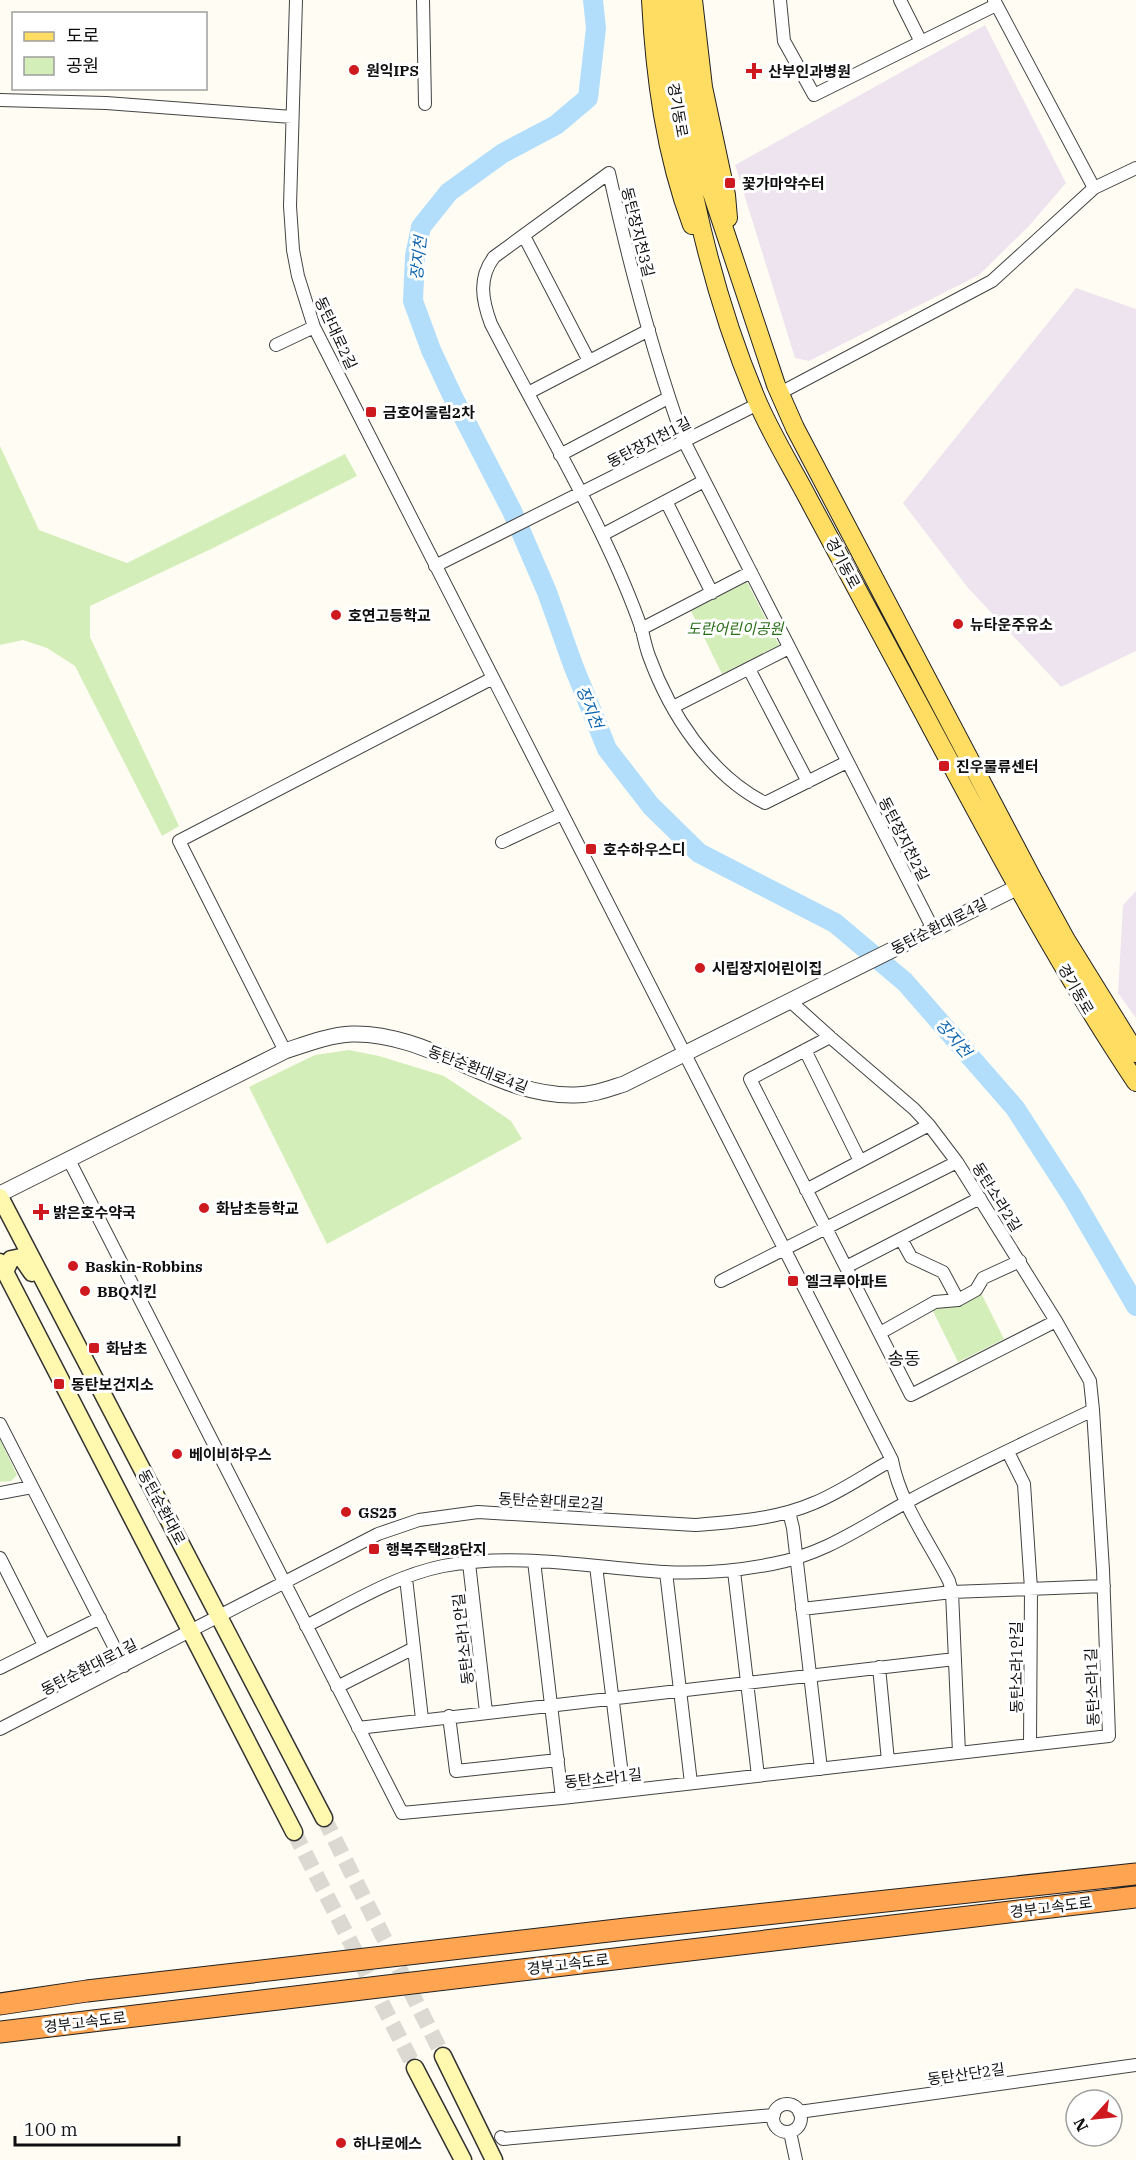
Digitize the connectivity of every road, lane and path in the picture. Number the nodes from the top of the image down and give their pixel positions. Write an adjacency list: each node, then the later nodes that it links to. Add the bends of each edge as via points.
1 (296, 0): 13 (street, 동탄대로2길)
2 (423, 0): 12 (street)
3 (651, 0): 18 (main road, via 659,92 671,158)
4 (665, 0): 18 (main road, 경기동로, via 688,167)
5 (680, 0): 17 (main road, 경기동로, via 693,110 708,181)
6 (693, 0): 17 (main road, via 703,87 726,195)
7 (780, 0): 10 (street, via 784,41 814,95)
8 (900, 0): 10 (street)
9 (995, 2): 10 (street); 15 (street)
10 (921, 42)
11 (0, 100): 13 (street, via 106,103)
12 (425, 104)
13 (292, 117): 19 (street, 동탄대로2길, via 293,250 303,299)
14 (1136, 168): 15 (street)
15 (1094, 188): 24 (street, via 992,282)
16 (524, 236): 20 (street, 동탄장지천3길, via 609,173); 22 (street); 23 (street, 동탄장지천3길, via 494,257 486,268 483,286 484,306 491,324)
17 (732, 255): 24 (main road, 경기동로)
18 (720, 299): 26 (main road, 경기동로)
19 (314, 327): 21 (street); 33 (street, 동탄대로2길)
20 (649, 330): 22 (street); 25 (street, 동탄장지천3길)
21 (276, 345)
22 (589, 361): 23 (street)
23 (528, 393): 28 (street, 동탄장지천3길)
24 (780, 393): 45 (main road, 경기동로)
25 (668, 398): 27 (street, 동탄장지천3길); 28 (street)
26 (758, 404): 27 (street, 동탄장지천1길); 45 (main road, 경기동로)
27 (684, 441): 29 (street, 동탄장지천2길); 30 (street, 동탄장지천1길)
28 (560, 455): 30 (street, 동탄장지천3길)
29 (704, 481): 31 (street); 34 (street, 동탄장지천2길)
30 (581, 493): 32 (street); 33 (street, 동탄장지천1길)
31 (666, 501): 32 (street); 35 (street)
32 (602, 535): 36 (street)
33 (435, 566): 39 (street, 동탄대로2길)
34 (751, 572): 35 (street); 37 (street, 동탄장지천2길)
35 (712, 593): 36 (street)
36 (641, 629): 40 (street)
37 (789, 648): 38 (street); 41 (street, 동탄장지천2길)
38 (748, 669): 40 (street); 42 (street)
39 (493, 678): 43 (street, 동탄대로2길); 50 (street, via 179,841)
40 (673, 707): 42 (street, via 695,743 749,795 765,803)
41 (847, 762): 42 (street); 46 (street, 동탄장지천2길)
42 (808, 782)
43 (562, 814): 44 (street); 52 (street, 동탄대로2길)
44 (502, 842)
45 (1025, 883): 46 (street, 동탄순환대로4길); 51 (main road, 경기동로, via 1066,940); 53 (main road, 경기동로, via 1093,1018)
46 (933, 929): 47 (street, 동탄순환대로4길)
47 (790, 1001): 48 (street, 동탄소라2길); 52 (street, 동탄순환대로4길)
48 (830, 1036): 49 (street); 54 (street, 동탄소라2길)
49 (805, 1050): 56 (street); 58 (street, via 750,1079)
50 (285, 1051): 52 (street, 동탄순환대로4길, via 351,1034 380,1036 409,1043 518,1086 575,1095 598,1093 624,1084); 55 (street, 동탄순환대로4길)
51 (1136, 1053)
52 (684, 1054): 63 (street, 동탄대로2길)
53 (1136, 1082)
54 (929, 1125): 56 (street); 57 (street, 동탄소라2길)
55 (69, 1160): 59 (street, 동탄순환대로4길); 88 (street, 동탄소라1길)
56 (860, 1161): 58 (street)
57 (957, 1162): 60 (street, 동탄소라2길); 61 (street)
58 (806, 1190): 61 (street)
59 (0, 1196): 71 (main road, 동탄순환대로)
60 (980, 1198): 62 (street); 64 (street, 동탄소라2길)
61 (826, 1228): 63 (street); 66 (street)
62 (901, 1239): 66 (street); 68 (street, via 911,1257 943,1272)
63 (784, 1250): 67 (street); 75 (street, 동탄대로2길)
64 (1020, 1261): 68 (street, via 983,1278 976,1290); 69 (street, 동탄소라2길)
65 (3, 1267): 71 (main road, via 11,1259 21,1257 51,1309); 96 (main road, 동탄순환대로)
66 (846, 1267): 70 (street)
67 (721, 1281)
68 (958, 1300): 70 (street, via 935,1302)
69 (1056, 1321): 70 (street, via 911,1395); 72 (street, 동탄소라2길, via 1090,1381)
70 (880, 1333)
71 (76, 1342): 93 (main road, 동탄순환대로)
72 (1093, 1410): 74 (street); 89 (street, 동탄소라1길)
73 (0, 1424): 76 (street)
74 (1008, 1452): 78 (street); 90 (street, 동탄소라1안길, via 1024,1484)
75 (892, 1460): 78 (street); 79 (street, 동탄순환대로2길, via 816,1502)
76 (32, 1486): 77 (street); 94 (street)
77 (0, 1493)
78 (907, 1502): 81 (street, via 842,1541); 91 (street)
79 (789, 1512): 81 (street); 88 (street, 동탄순환대로2길, via 695,1525 478,1512 448,1515 378,1534)
80 (0, 1558): 97 (street)
81 (796, 1558): 85 (street); 92 (street)
82 (534, 1561): 83 (street); 84 (street); 108 (street)
83 (469, 1563): 87 (street, via 443,1566); 109 (street, 동탄소라1안길)
84 (596, 1566): 86 (street); 107 (street)
85 (734, 1571): 86 (street); 104 (street)
86 (666, 1572): 106 (street)
87 (406, 1578): 95 (street); 98 (street)
88 (285, 1583): 93 (street, 동탄순환대로2길); 95 (street, 동탄소라1길)
89 (1104, 1587): 90 (street); 114 (street, 동탄소라1길, via 1109,1736)
90 (1031, 1589): 91 (street); 114 (street, 동탄소라1안길)
91 (952, 1592): 92 (street); 99 (street)
92 (802, 1609): 103 (street)
93 (219, 1617): 96 (street, 동탄순환대로1길); 123 (main road, 동탄순환대로)
94 (100, 1618): 97 (street); 100 (street)
95 (306, 1626): 105 (street, 동탄소라1길)
96 (191, 1632): 100 (street, 동탄순환대로1길); 124 (main road, 동탄순환대로)
97 (44, 1645): 102 (street)
98 (414, 1648): 105 (street); 111 (street)
99 (955, 1659): 101 (street); 115 (street)
100 (124, 1666): 113 (street, 동탄순환대로1길)
101 (879, 1667): 103 (street); 117 (street)
102 (0, 1668)
103 (810, 1675): 104 (street); 118 (street)
104 (747, 1682): 106 (street); 119 (street)
105 (337, 1687): 112 (street, 동탄소라1길)
106 (680, 1690): 107 (street); 120 (street)
107 (613, 1697): 108 (street); 121 (street)
108 (551, 1704): 109 (street); 116 (street)
109 (486, 1712): 110 (street)
110 (449, 1716): 111 (street); 116 (street, via 456,1772)
111 (422, 1719): 112 (street)
112 (358, 1728): 122 (street, 동탄소라1길, via 402,1814)
113 (0, 1729)
114 (1030, 1745): 115 (street, 동탄소라1길)
115 (959, 1753): 117 (street, 동탄소라1길)
116 (558, 1760): 122 (street)
117 (888, 1761): 118 (street, 동탄소라1길)
118 (821, 1769): 119 (street, 동탄소라1길)
119 (758, 1776): 120 (street, 동탄소라1길)
120 (691, 1783): 121 (street, 동탄소라1길)
121 (624, 1791): 122 (street, 동탄소라1길)
122 (562, 1798)
123 (324, 1818)
124 (294, 1832)
125 (1136, 1874): 127 (highway, 경부고속도로, via 661,1925)
126 (1136, 1897): 128 (highway, 경부고속도로)
127 (0, 2004)
128 (0, 2031)
129 (443, 2056): 137 (main road)
130 (1136, 2065): 132 (street, 동탄산단2길)
131 (415, 2068): 136 (main road)
132 (799, 2112): 133 (street, via 794,2106 785,2105); 134 (street, via 800,2123)
133 (774, 2115): 134 (street, via 777,2127); 135 (street)
134 (790, 2132): 138 (street)
135 (501, 2137)
136 (463, 2160)
137 (494, 2160)
138 (796, 2160)

